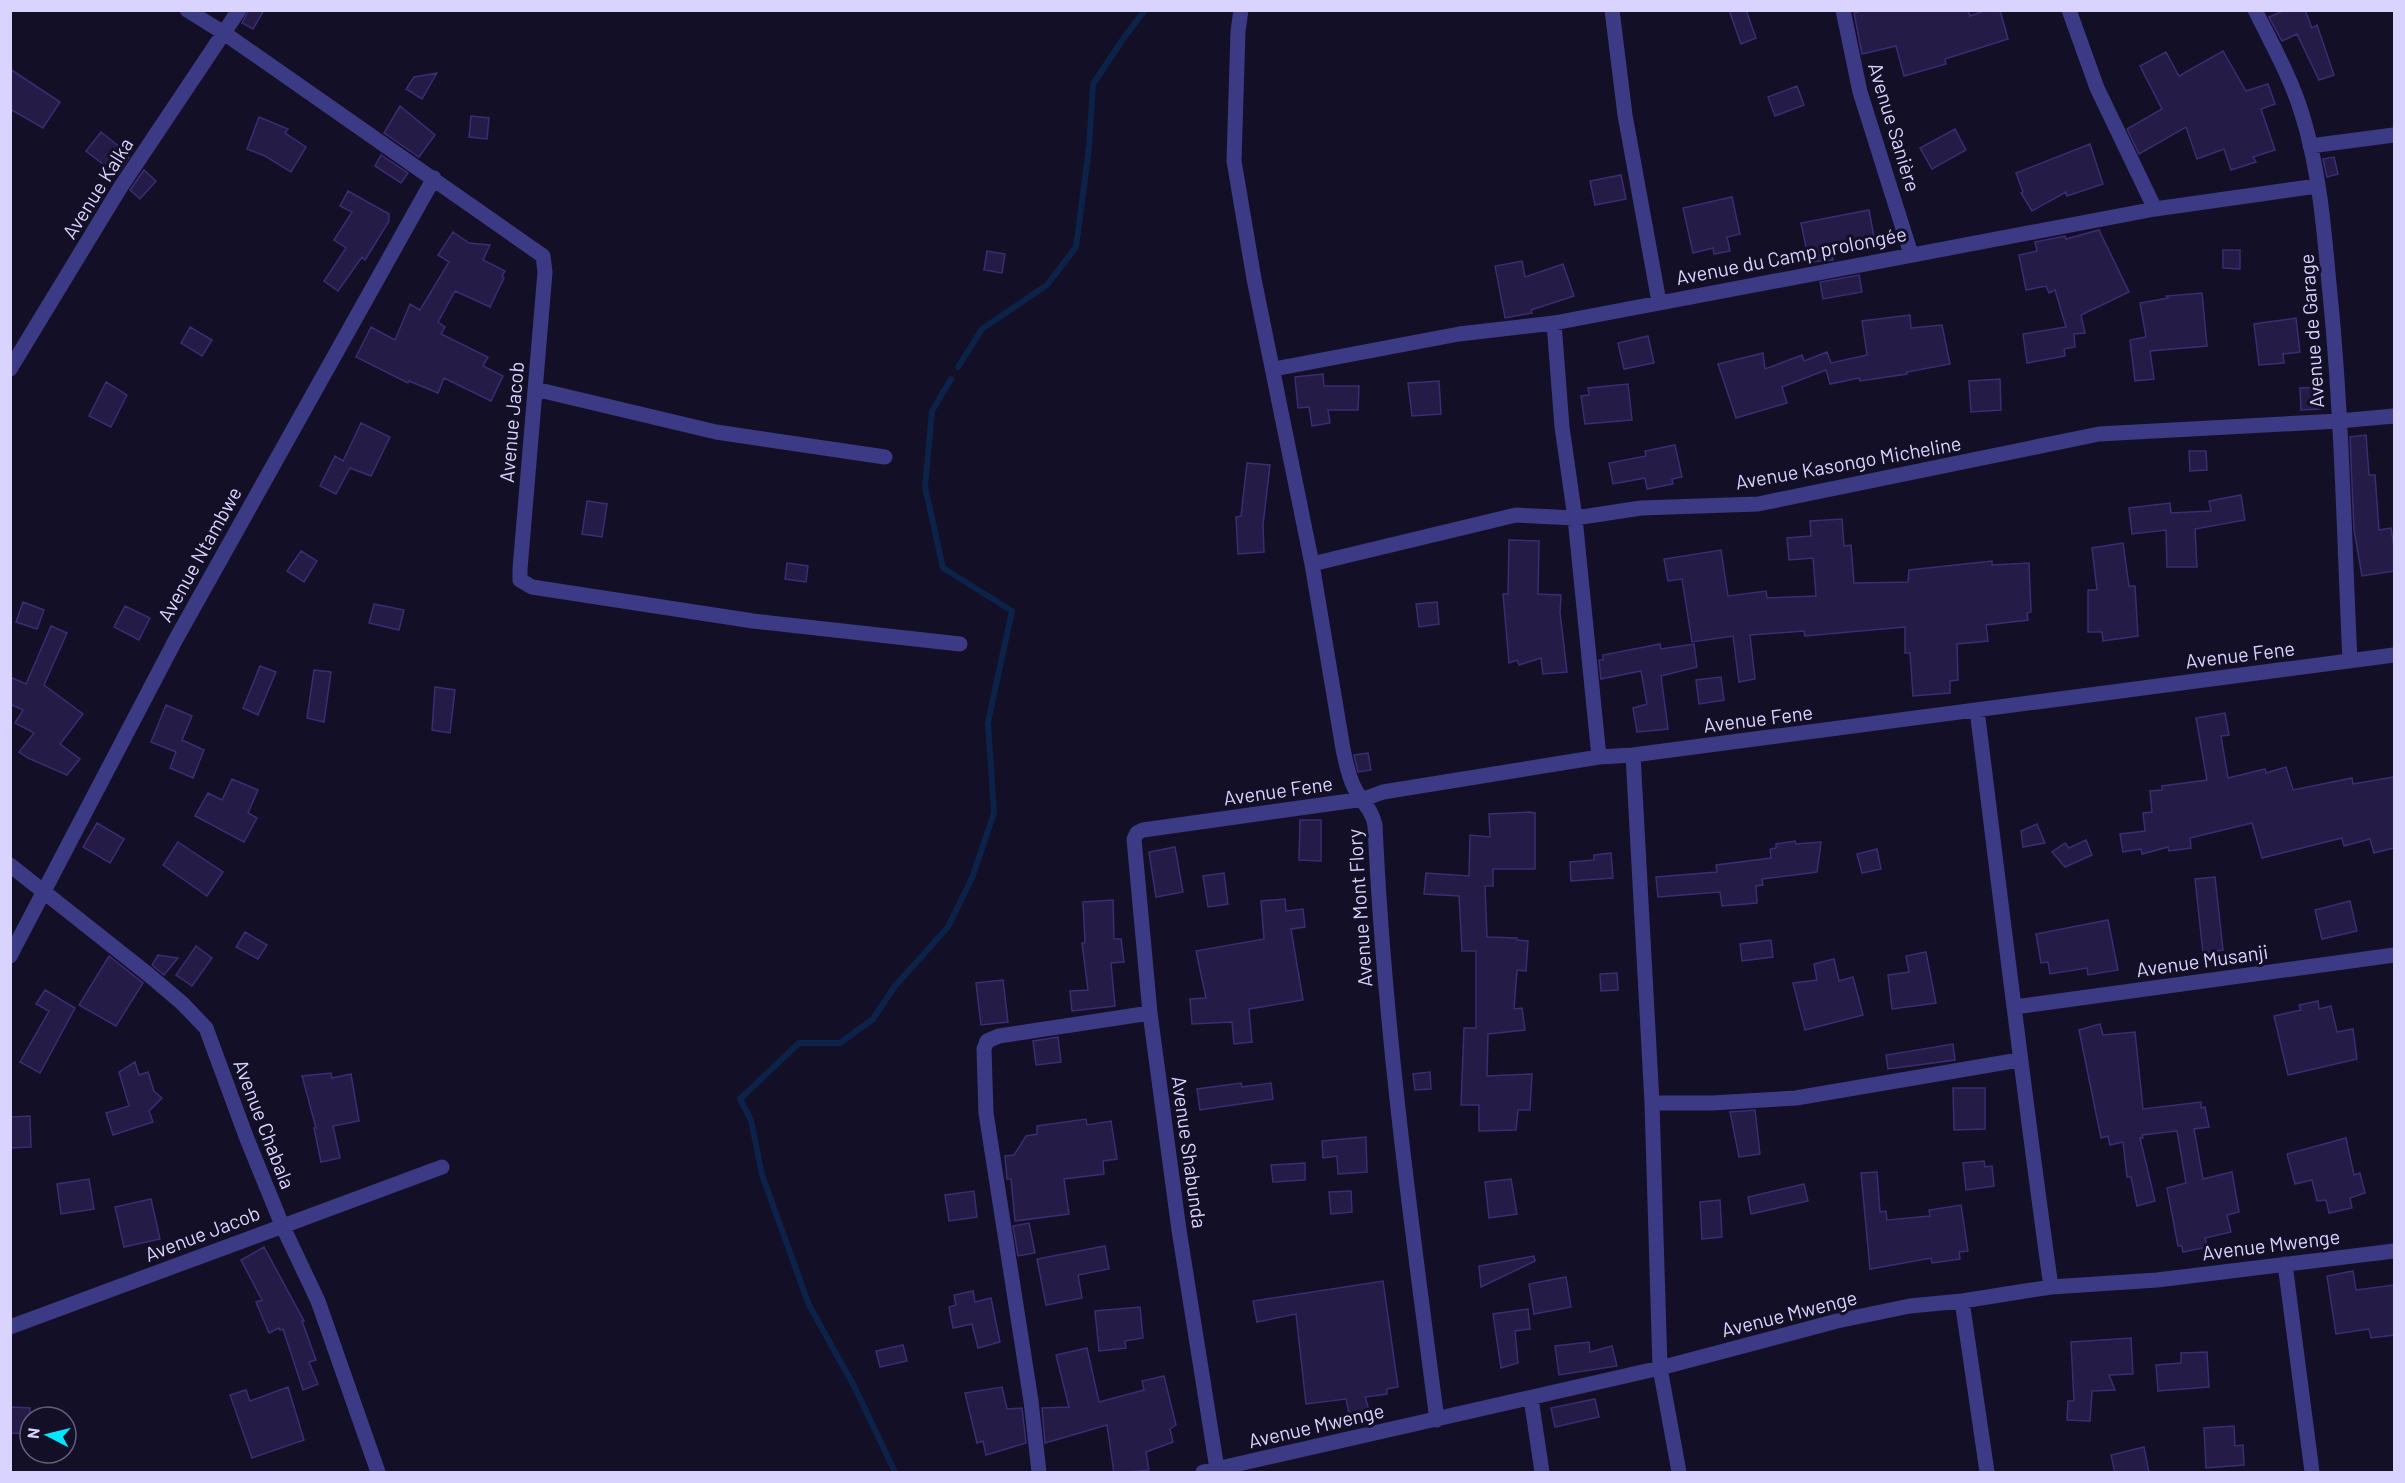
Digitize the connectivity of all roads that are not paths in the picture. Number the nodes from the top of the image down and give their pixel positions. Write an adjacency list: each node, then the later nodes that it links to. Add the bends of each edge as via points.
1 (187, 10): 8 (street, Avenue Jacob)
2 (239, 10): 8 (street, Avenue Kalka)
3 (1240, 10): 18 (street, Avenue Mont Flory, via 1234,161)
4 (1612, 10): 15 (street, via 1625,115)
5 (1843, 10): 14 (street, Avenue Sanière, via 1860,92)
6 (2069, 10): 13 (street, via 2097,88)
7 (2255, 10): 10 (street, Avenue de Garage, via 2285,69)
8 (224, 33): 11 (street, Avenue Jacob); 17 (street, Avenue Kalka, via 120,188)
9 (2394, 135): 10 (street)
10 (2310, 146): 12 (street, Avenue de Garage)
11 (434, 178): 19 (street, Avenue Jacob, via 543,256); 34 (street, Avenue Ntambwe, via 176,639)
12 (2317, 186): 13 (street, Avenue du Camp prolongée); 21 (street, Avenue de Garage, via 2332,310)
13 (2155, 208): 14 (street, Avenue du Camp prolongée)
14 (1911, 254): 15 (street, Avenue du Camp prolongée)
15 (1659, 302): 16 (street, Avenue du Camp prolongée)
16 (1554, 323): 18 (street, Avenue du Camp prolongée, via 1459,334); 23 (street, via 1562,427)
17 (10, 369)
18 (1274, 369): 24 (street, Avenue Mont Flory)
19 (536, 389): 22 (street, via 716,432); 25 (street, Avenue Jacob, via 520,569 520,580 526,584 753,621)
20 (2394, 416): 21 (street, Avenue Kasongo Micheline)
21 (2339, 421): 23 (street, Avenue Kasongo Micheline, via 2099,434 1758,504 1641,508); 27 (street, Avenue de Garage)
22 (885, 457)
23 (1575, 518): 24 (street, Avenue Kasongo Micheline, via 1505,516); 30 (street)
24 (1312, 564): 31 (street, Avenue Mont Flory, via 1343,749 1350,776)
25 (960, 644)
26 (2394, 655): 27 (street, Avenue Fene)
27 (2350, 661): 28 (street, Avenue Fene)
28 (1977, 710): 29 (street, Avenue Fene); 37 (street)
29 (1633, 755): 30 (street, Avenue Fene); 40 (street)
30 (1599, 757): 31 (street, Avenue Fene, via 1383,792)
31 (1364, 799): 32 (street, Avenue Fene, via 1143,830); 50 (street, Avenue Mont Flory, via 1375,825 1378,910 1398,1115)
32 (1134, 839): 38 (street, Avenue Shabunda)
33 (10, 865): 34 (street, Avenue Chabala)
34 (44, 890): 36 (street, Avenue Ntambwe); 42 (street, Avenue Chabala, via 182,1003 206,1028)
35 (2394, 955): 37 (street, Avenue Musanji)
36 (10, 956)
37 (2015, 1007): 39 (street)
38 (1150, 1013): 51 (street, Avenue Shabunda); 53 (street, via 999,1036 987,1041 984,1049 986,1113)
39 (2019, 1060): 40 (street, via 1796,1098); 45 (street)
40 (1652, 1103): 48 (street)
41 (442, 1167): 42 (street, Avenue Jacob)
42 (282, 1225): 47 (street, Avenue Jacob); 52 (street, Avenue Chabala, via 318,1301)
43 (2394, 1251): 44 (street, Avenue Mwenge)
44 (2285, 1264): 45 (street, Avenue Mwenge, via 2147,1281); 57 (street)
45 (2051, 1287): 46 (street, Avenue Mwenge)
46 (1962, 1301): 48 (street, Avenue Mwenge, via 1910,1306 1837,1321); 56 (street)
47 (10, 1327)
48 (1660, 1368): 49 (street, Avenue Mwenge); 55 (street)
49 (1531, 1398): 50 (street, Avenue Mwenge); 54 (street)
50 (1437, 1420): 51 (street, Avenue Mwenge)
51 (1210, 1471)
52 (378, 1473)
53 (1039, 1473)
54 (1542, 1473)
55 (1679, 1473)
56 (1987, 1473)
57 (2312, 1473)

